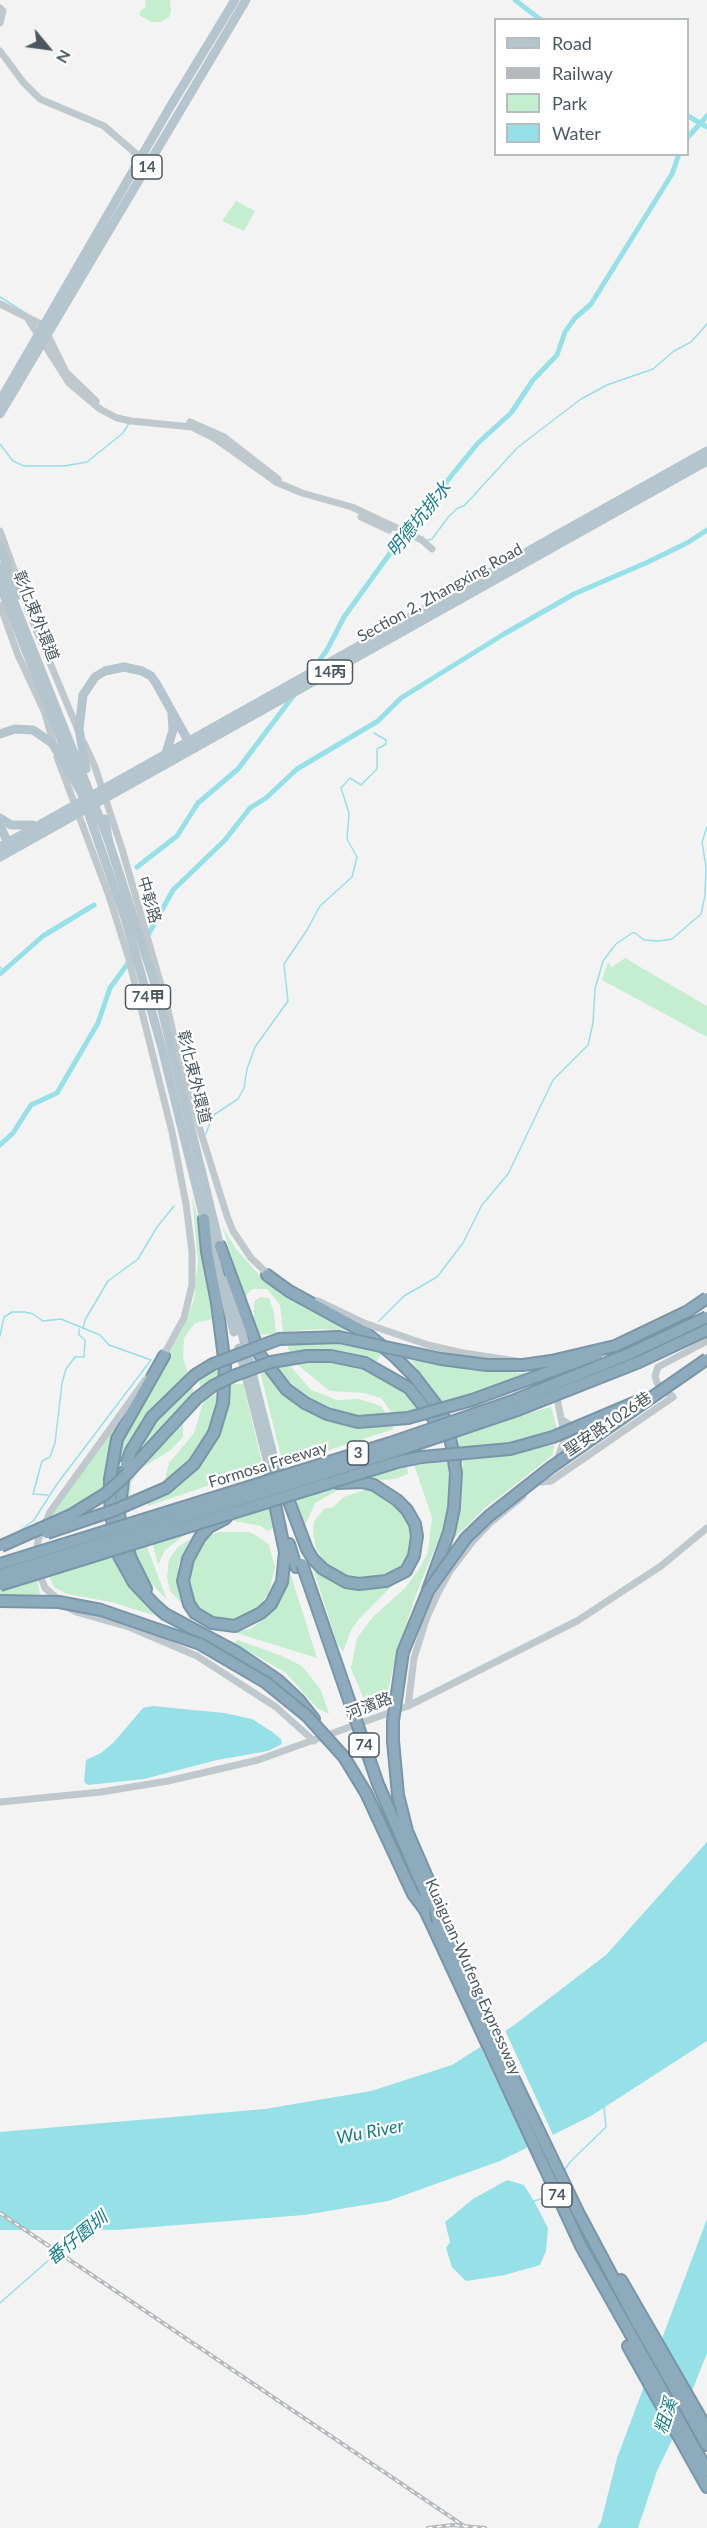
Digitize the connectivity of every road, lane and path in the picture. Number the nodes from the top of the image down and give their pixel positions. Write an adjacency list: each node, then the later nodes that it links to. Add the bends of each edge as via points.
1 (235, 0): 6 (main road, 14)
2 (246, 0): 6 (main road, 14)
3 (0, 8): 4 (street)
4 (0, 23)
5 (0, 51): 6 (street, via 40,99 104,126)
6 (145, 161): 8 (main road, 14)
7 (0, 304): 8 (street, via 28,319)
8 (43, 334): 9 (main road, 14); 10 (main road, 14); 13 (street, via 66,372 102,405 129,416 190,422 224,437); 13 (street, via 69,383 100,409 124,419 192,427)
9 (0, 401)
10 (0, 414)
11 (707, 451): 28 (main road, Section 2, Zhangxing Road / 14丙)
12 (707, 460): 28 (main road, Section 2, Zhangxing Road / 14丙)
13 (282, 483): 15 (street, via 352,507)
14 (0, 531): 21 (street, 中彰路)
15 (410, 536)
16 (0, 546): 17 (main road, 彰化東外環道)
17 (4, 568): 25 (main road, 彰化東外環道 / 74甲, bridge)
18 (0, 585): 25 (main road, 彰化東外環道 / 74甲, bridge)
19 (0, 595): 25 (main road, bridge, via 16,635)
20 (0, 605): 22 (street)
21 (33, 622): 22 (street); 23 (street, 中彰路)
22 (11, 632): 24 (street)
23 (44, 648): 24 (street); 31 (street, 中彰路, via 95,767)
24 (18, 655): 32 (street, via 45,713)
25 (36, 664): 30 (main road, 彰化東外環道 / 74甲, bridge); 36 (main road, 彰化東外環道 / 74甲, bridge)
26 (172, 712): 28 (main road); 29 (main road, via 173,730); 36 (main road, bridge, via 151,676 133,668 115,668 95,677 83,695 79,729 83,759 105,819)
27 (0, 734): 30 (main road, bridge, via 15,729 33,730 48,738)
28 (190, 745): 29 (main road, Section 2, Zhangxing Road / 14丙); 31 (main road, Section 2, Zhangxing Road / 14丙)
29 (166, 753): 31 (main road, Section 2, Zhangxing Road / 14丙)
30 (81, 792): 39 (main road, 彰化東外環道 / 74甲, bridge, via 134,945)
31 (102, 794): 32 (main road, Section 2, Zhangxing Road / 14丙); 41 (street, 中彰路, via 122,849 182,1072 227,1216 241,1243)
32 (75, 809): 34 (main road, Section 2, Zhangxing Road / 14丙); 37 (main road, Section 2, Zhangxing Road / 14丙); 47 (street, via 128,956 172,1132 192,1251 192,1286 187,1309)
33 (0, 818): 34 (main road, via 11,825)
34 (36, 825): 37 (main road, Section 2, Zhangxing Road / 14丙)
35 (0, 826): 37 (main road)
36 (108, 839): 40 (main road, 彰化東外環道 / 74甲, via 157,990)
37 (7, 846): 38 (main road, Section 2, Zhangxing Road / 14丙)
38 (0, 857)
39 (204, 1219): 53 (main road, 彰化東外環道 / 74甲); 58 (highway, bridge, via 225,1366 223,1403 214,1433 194,1464 166,1488 116,1510)
40 (220, 1246): 46 (highway, bridge, via 260,1355 286,1389 327,1414 358,1422 408,1418 553,1373); 53 (main road, 彰化東外環道 / 74甲)
41 (267, 1275): 50 (street, via 314,1300 397,1335 532,1367 555,1388); 51 (highway, via 290,1292 366,1333 393,1355 440,1410)
42 (707, 1298): 46 (highway, bridge)
43 (707, 1317): 59 (highway, Formosa Freeway / 3, bridge, via 629,1354 515,1400 390,1443)
44 (707, 1330): 61 (highway, Formosa Freeway / 3, bridge, via 520,1409)
45 (707, 1341): 52 (street, 聖安路1026巷, via 658,1366 657,1383 672,1397)
46 (615, 1346): 65 (highway, bridge, via 551,1361 488,1365 339,1337 279,1339 213,1364 195,1375 152,1418 126,1464 120,1506 122,1530 138,1575)
47 (164, 1356): 65 (highway, via 117,1439 110,1479 111,1515 119,1556 134,1583); 68 (street, via 50,1512 38,1541 40,1578 55,1599 76,1612 129,1627 222,1670 276,1707)
48 (707, 1359): 49 (highway, bridge)
49 (652, 1396): 55 (highway, bridge, via 553,1437 520,1446 414,1459); 63 (highway, bridge, via 489,1516 466,1538)
50 (563, 1420): 52 (street, via 570,1425); 54 (street, via 562,1450 554,1468)
51 (455, 1461): 58 (highway, bridge, via 444,1432 399,1381 365,1363 331,1356 270,1362 233,1376 197,1398 105,1494 63,1519); 63 (highway, bridge, via 454,1508)
52 (572, 1465): 54 (street, 聖安路1026巷, via 551,1481)
53 (274, 1471): 55 (highway, bridge, via 313,1559 323,1569 358,1584 380,1582 406,1571 416,1546 415,1524 398,1500 374,1485 351,1482); 56 (highway, bridge, via 272,1490 285,1552 282,1582 261,1613 235,1626 212,1623 195,1613 189,1604 183,1581 188,1559 209,1527); 60 (highway, Kuaiguan-Wufeng Expressway / 74)
54 (541, 1482): 66 (street, via 490,1524 450,1571 421,1636 412,1668)
55 (315, 1489): 56 (highway, bridge)
56 (249, 1509): 62 (highway, bridge)
57 (707, 1528): 66 (street, 河濱路, via 661,1566 577,1621)
58 (0, 1546)
59 (0, 1564)
60 (299, 1565): 70 (highway, Kuaiguan-Wufeng Expressway / 74, bridge, via 367,1773); 71 (highway, Kuaiguan-Wufeng Expressway / 74, bridge, via 378,1784)
61 (0, 1575)
62 (0, 1585)
63 (428, 1591): 71 (highway, bridge, via 403,1652 393,1741 398,1795 430,1884)
64 (0, 1601): 67 (highway, bridge, via 59,1602 101,1610 177,1635 265,1682)
65 (155, 1605): 67 (highway, bridge, via 279,1681 299,1700)
66 (408, 1706): 68 (street, 河濱路)
67 (320, 1730): 70 (highway, bridge, via 355,1773 413,1894)
68 (314, 1741): 69 (street, 河濱路, via 258,1760 168,1780 101,1792)
69 (0, 1802)
70 (425, 1910): 73 (highway, Kuaiguan-Wufeng Expressway / 74, via 581,2246)
71 (438, 1921): 72 (highway, Kuaiguan-Wufeng Expressway / 74)
72 (596, 2246): 74 (highway, 74, via 620,2277); 75 (highway, Kuaiguan-Wufeng Expressway / 74)
73 (617, 2312): 76 (highway, Kuaiguan-Wufeng Expressway / 74); 77 (highway, 74, via 628,2346)
74 (707, 2429)
75 (707, 2445)
76 (707, 2470)
77 (707, 2487)

